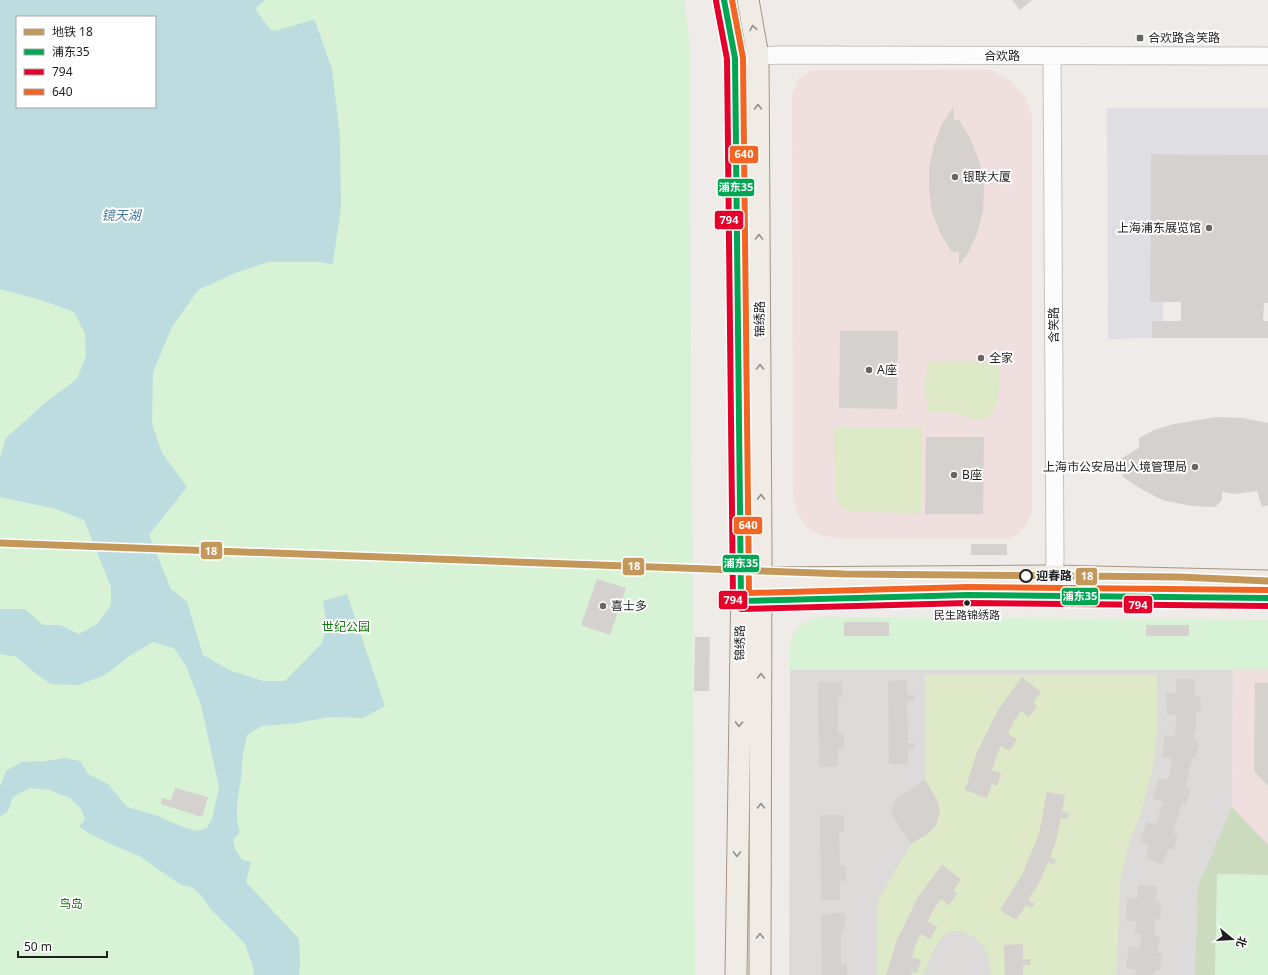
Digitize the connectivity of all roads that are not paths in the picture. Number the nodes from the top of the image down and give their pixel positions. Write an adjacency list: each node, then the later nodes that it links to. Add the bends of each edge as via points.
1 (724, 0): 6 (main road, 锦绣路)
2 (748, 0): 3 (main road, 锦绣路, one-way to 2)
3 (758, 56): 4 (street, 合欢路); 6 (street, 合欢路); 7 (main road, 锦绣路, one-way to 3)
4 (1052, 56): 5 (street, 合欢路); 9 (street, 含笑路)
5 (1268, 56)
6 (736, 58): 7 (main road, 锦绣路)
7 (752, 578): 9 (main road); 11 (main road, 锦绣路)
8 (1268, 581): 9 (main road)
9 (1053, 586): 10 (main road); 11 (main road, via 960,595)
10 (1268, 598)
11 (751, 601): 12 (main road, 锦绣路, one-way to 12); 13 (main road, 锦绣路, one-way to 11)
12 (736, 975)
13 (760, 975)

